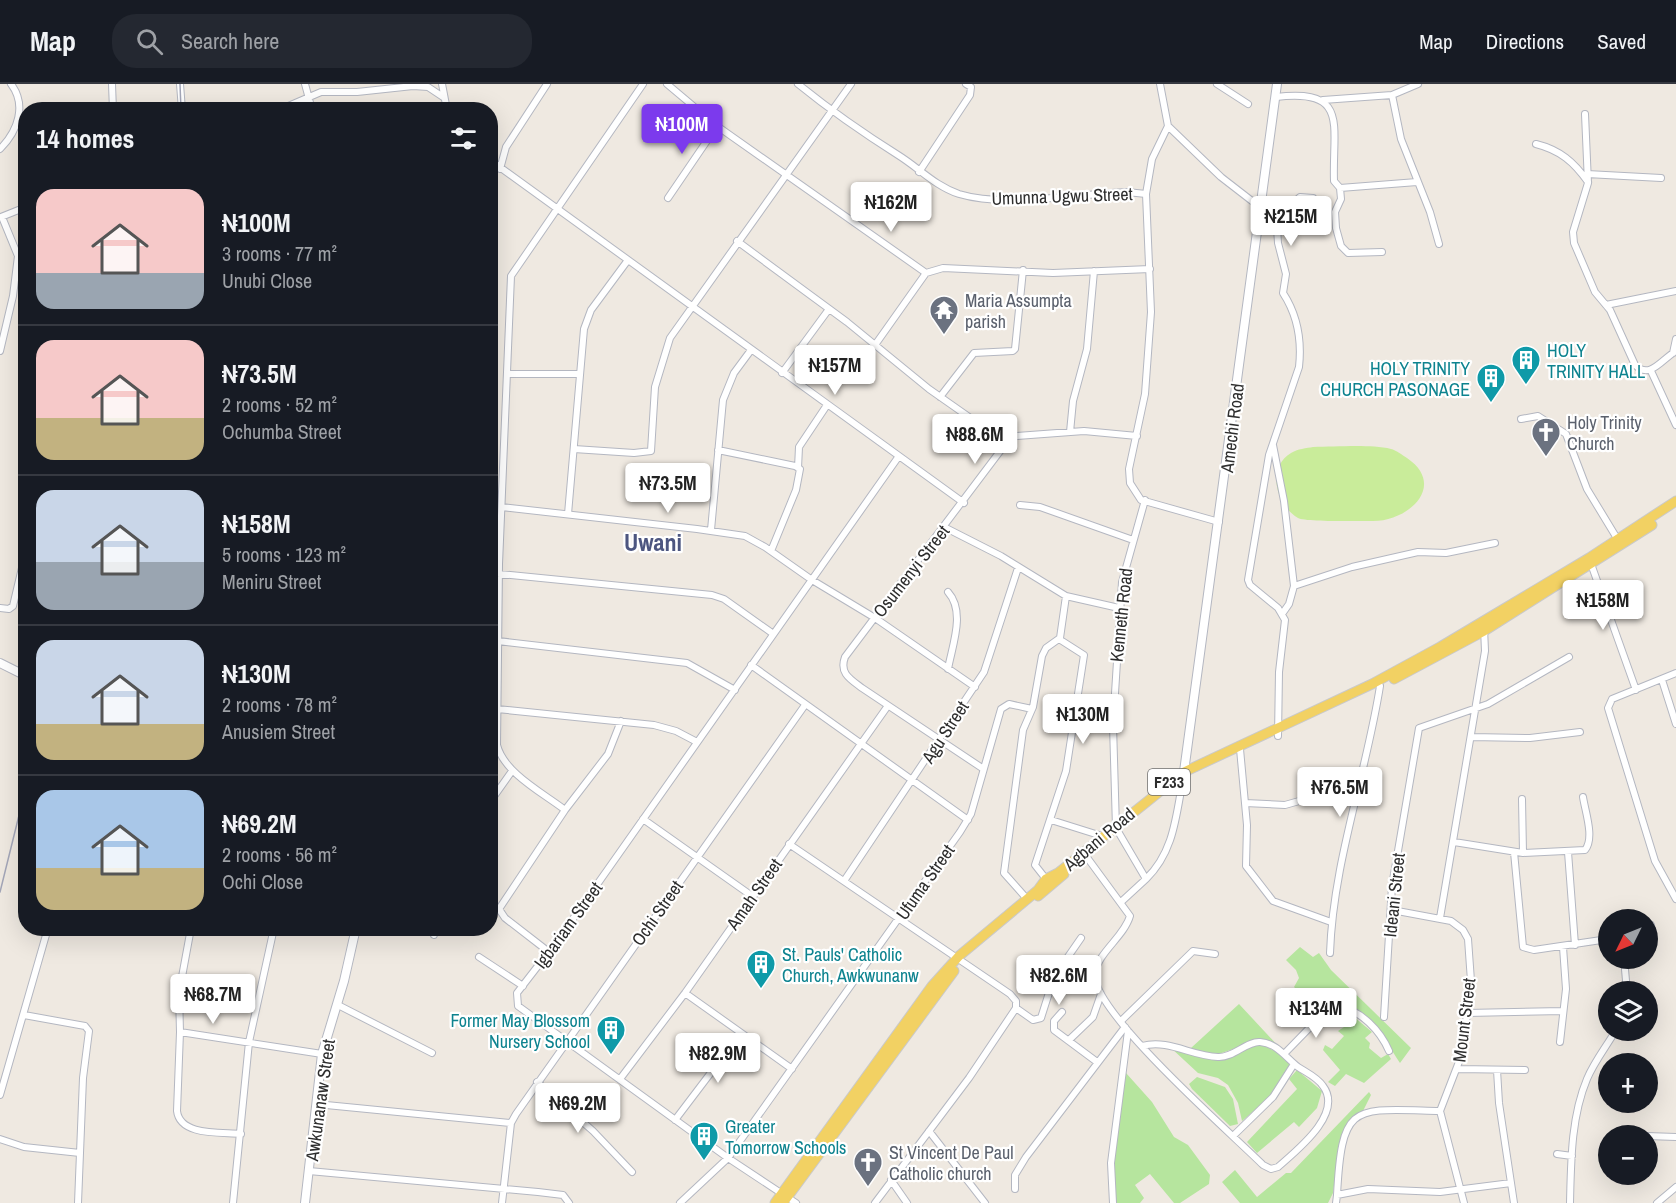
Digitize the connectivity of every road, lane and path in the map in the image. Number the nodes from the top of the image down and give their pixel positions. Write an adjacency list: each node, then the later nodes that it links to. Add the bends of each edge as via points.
1 (11, 84): 21 (street)
2 (112, 84): 22 (street)
3 (180, 84): 23 (street)
4 (305, 84): 17 (street)
5 (442, 84): 18 (street)
6 (547, 84): 35 (street, via 506,147)
7 (643, 84): 46 (street)
8 (667, 84): 31 (street)
9 (798, 84): 28 (street, Umunna Ugwu Street)
10 (851, 84): 28 (street)
11 (966, 84): 36 (street, via 971,87 970,95)
12 (1160, 84): 32 (street)
13 (1217, 84): 27 (street)
14 (1277, 84): 19 (main road, Amechi Road)
15 (1418, 84): 16 (street)
16 (1392, 94): 20 (street); 40 (street)
17 (309, 96): 18 (street, via 413,86 428,87); 24 (street); 25 (street)
18 (443, 97): 26 (street)
19 (1276, 97): 20 (street, via 1309,95); 47 (main road, Amechi Road)
20 (1323, 100): 42 (street, via 1334,120 1334,181)
21 (20, 102)
22 (113, 102)
23 (181, 102)
24 (297, 102)
25 (310, 102)
26 (445, 102)
27 (1248, 104)
28 (832, 112): 36 (street, Umunna Ugwu Street); 37 (street)
29 (18, 113): 34 (street, via 15,129)
30 (1585, 114): 38 (street)
31 (717, 126): 37 (street); 44 (street)
32 (1168, 126): 43 (street, via 1152,159); 47 (street, via 1221,177)
33 (1536, 144): 41 (street, via 1566,157)
34 (0, 149)
35 (500, 169): 46 (street)
36 (919, 172): 43 (street, Umunna Ugwu Street, via 959,194 991,199)
37 (788, 173): 50 (street); 57 (street)
38 (1587, 174): 39 (street); 41 (street)
39 (1661, 178)
40 (1417, 182): 42 (street); 51 (street)
41 (1588, 183): 59 (street, via 1573,232 1574,243 1595,292)
42 (1340, 188): 52 (street, via 1341,202 1335,219 1344,250 1351,254)
43 (1146, 194): 54 (street)
44 (668, 198)
45 (1313, 198): 78 (street, via 1300,197 1276,213 1286,274 1283,293 1301,339 1299,367)
46 (557, 208): 53 (street); 69 (street, via 511,276)
47 (1261, 208): 90 (main road, Amechi Road)
48 (18, 210): 49 (street)
49 (1, 217): 65 (street, via 18,256)
50 (736, 241): 60 (street); 61 (street)
51 (1439, 244)
52 (1382, 252)
53 (628, 260): 60 (street); 70 (street, via 587,318)
54 (1150, 269): 56 (street); 76 (street, via 1145,394)
55 (1023, 270): 56 (street); 57 (street, via 943,268); 71 (street, via 1013,351 974,353)
56 (1094, 271): 75 (street, via 1087,349 1073,401)
57 (926, 273): 63 (street)
58 (1676, 291): 59 (street)
59 (1606, 305): 67 (street, via 1632,361 1642,370)
60 (692, 307): 64 (street); 79 (street, via 670,338 658,370 651,451)
61 (829, 309): 63 (street); 68 (street)
62 (1676, 339): 66 (street)
63 (875, 345): 71 (street)
64 (751, 350): 68 (street); 80 (street, via 725,391)
65 (0, 351)
66 (1674, 352): 67 (street)
67 (1651, 371): 74 (street)
68 (782, 373): 72 (street)
69 (508, 374): 70 (street); 87 (street)
70 (580, 374): 79 (street)
71 (940, 397): 77 (street)
72 (827, 405): 81 (street); 82 (street, via 799,447)
73 (1521, 419): 94 (street, via 1538,416 1565,432 1587,489)
74 (1676, 425)
75 (1070, 432): 76 (street); 77 (street, via 1017,436)
76 (1137, 436): 83 (street, via 1129,478 1135,493)
77 (1006, 443): 85 (street, Osumenyi Street)
78 (1273, 444): 102 (street); 107 (street, via 1248,580)
79 (574, 449): 89 (street)
80 (718, 450): 82 (street); 92 (street)
81 (899, 456): 85 (street); 100 (street, Igbariam Street)
82 (798, 468): 96 (street, via 801,474)
83 (1144, 500): 90 (street); 93 (street, Kenneth Road)
84 (1676, 501): 94 (main road, Agbani Road / F233)
85 (964, 503): 91 (street, Osumenyi Street)
86 (1020, 505): 93 (street, via 1036,506)
87 (502, 507): 89 (street); 99 (street)
88 (1676, 508): 97 (main road, Agbani Road / F233)
89 (568, 514): 92 (street)
90 (1220, 522): 141 (main road, Amechi Road)
91 (944, 527): 98 (street); 108 (street, Osumenyi Street)
92 (711, 530): 96 (street, via 745,537)
93 (1133, 540): 106 (street, Kenneth Road)
94 (1618, 540): 97 (main road, Agbani Road / F233)
95 (1495, 543): 102 (street, via 1446,553 1418,552)
96 (771, 551): 100 (street)
97 (1590, 561): 109 (main road, Agbani Road / F233); 123 (street)
98 (1018, 567): 104 (street); 121 (street, Agu Street, via 995,642)
99 (499, 573): 110 (street, via 712,595 724,598); 112 (street)
100 (812, 580): 108 (street); 110 (street, Igbariam Street)
101 (18, 585): 105 (street, via 13,606)
102 (1294, 586): 107 (street)
103 (948, 592): 116 (street, via 957,613)
104 (1066, 596): 106 (street); 111 (street)
105 (0, 608)
106 (1119, 608): 152 (street, Kenneth Road, via 1113,725)
107 (1282, 614): 133 (street, via 1285,627 1279,672)
108 (874, 618): 116 (street); 125 (street, Osumenyi Street, via 845,657 843,670)
109 (1484, 626): 120 (main road, Agbani Road / F233); 126 (street, via 1485,651); 133 (main road, Agbani Road / F233)
110 (772, 633): 115 (street, Igbariam Street)
111 (1059, 639): 128 (street, via 1042,656); 151 (street, via 1084,655 1066,771)
112 (498, 641): 122 (street, via 687,663)
113 (1569, 657): 126 (street, via 1504,696)
114 (0, 663): 117 (main road)
115 (751, 665): 122 (street, Igbariam Street); 124 (street)
116 (948, 669): 121 (street)
117 (18, 672)
118 (1676, 673): 119 (street)
119 (1662, 680): 123 (street); 130 (street)
120 (1380, 686): 133 (main road, Agbani Road / F233); 171 (street)
121 (975, 687): 135 (street, Agu Street)
122 (735, 690): 136 (street, Igbariam Street)
123 (1636, 690): 166 (street, via 1612,699 1608,712 1655,861)
124 (805, 705): 137 (street); 160 (street, Ochi Street)
125 (886, 707): 135 (street, Osumenyi Street); 137 (street, Amah Street)
126 (1476, 707): 134 (street); 168 (street, Ideani Street, via 1418,730 1392,886)
127 (498, 709): 129 (street)
128 (1032, 709): 139 (street, Ufuma Street, via 1012,704 1002,709); 165 (street, via 1023,730 1004,871)
129 (621, 721): 136 (street, via 666,727); 148 (street, via 608,754)
130 (1676, 724)
131 (498, 730): 140 (street, via 499,752)
132 (1580, 732): 134 (street, via 1530,738)
133 (1278, 733): 138 (main road, Agbani Road / F233); 141 (main road, Agbani Road / F233)
134 (1471, 737): 154 (street)
135 (939, 741): 139 (street, Osumenyi Street); 142 (street, Agu Street)
136 (697, 742): 149 (street, Igbariam Street)
137 (860, 744): 142 (street); 155 (street, Amah Street)
138 (1240, 749): 141 (main road, Agbani Road / F233); 147 (street)
139 (982, 768): 150 (street, Ufuma Street)
140 (512, 771): 144 (street); 148 (street)
141 (1183, 776): 152 (main road, Agbani Road / F233); 162 (street, via 1172,834 1162,861)
142 (913, 782): 150 (street); 163 (street, Agu Street)
143 (1338, 790): 147 (street, via 1292,804)
144 (498, 791)
145 (1583, 797): 157 (street, via 1588,846)
146 (1522, 800): 158 (street)
147 (1245, 803): 171 (street, via 1246,864 1254,878 1277,904)
148 (565, 810): 180 (street, via 499,909 505,918)
149 (643, 819): 160 (street); 180 (street, Igbariam Street)
150 (968, 820): 170 (street, Ufuma Street)
151 (1051, 820): 153 (street); 161 (street, via 1035,864)
152 (1117, 826): 153 (main road, Agbani Road / F233); 159 (main road, Agbani Road / F233); 162 (street)
153 (1102, 836): 161 (main road, Agbani Road / F233)
154 (1454, 842): 156 (street); 169 (street)
155 (789, 844): 163 (street); 164 (street, Amah Street)
156 (1514, 852): 158 (street); 179 (street, via 1521,945 1528,950)
157 (1568, 852): 158 (street); 178 (street)
158 (1523, 853)
159 (1086, 856): 167 (street); 184 (main road, Agbani Road / F233)
160 (696, 858): 164 (street); 199 (street, Ochi Street)
161 (1046, 879): 165 (main road, Agbani Road / F233)
162 (1146, 879): 167 (street)
163 (844, 881): 170 (street)
164 (752, 896): 186 (street, Amah Street)
165 (1027, 898): 184 (main road, Agbani Road / F233)
166 (1676, 899)
167 (1121, 902): 187 (street, via 1130,918 1096,969 1095,982)
168 (1392, 910): 169 (street, Mount Street); 194 (street, Ideani Street)
169 (1440, 918): 192 (street, Mount Street, via 1458,925 1468,939 1471,976)
170 (898, 920): 184 (street); 210 (street, Ufuma Street)
171 (1331, 922): 181 (street)
172 (46, 936): 193 (street)
173 (190, 936): 196 (street, via 179,993)
174 (272, 936): 201 (street)
175 (354, 936): 188 (street, Awkunanaw Street)
176 (1081, 938): 189 (street, via 1054,977 1041,1018 1033,1020)
177 (1598, 941): 178 (street)
178 (1575, 945): 179 (street)
179 (1563, 947): 190 (street)
180 (549, 951): 185 (street, Igbariam Street)
181 (1330, 953)
182 (1215, 954): 195 (street, via 1193,951)
183 (479, 957): 185 (street)
184 (959, 961): 189 (street, via 1010,994); 240 (main road, Agbani Road / F233, via 912,1013)
185 (523, 986): 199 (street, Igbariam Street, via 517,993 518,1006)
186 (685, 993): 197 (street); 214 (street, Amah Street)
187 (1101, 994): 195 (street); 198 (street, via 1088,1023)
188 (338, 1005): 205 (street); 207 (street, Awkunanaw Street)
189 (1016, 1008): 221 (street)
190 (1563, 1011): 192 (street); 202 (street)
191 (1062, 1012): 198 (street, via 1053,1028)
192 (1467, 1013): 211 (street, Mount Street)
193 (24, 1015): 216 (street); 227 (street, via 85,1026 89,1031)
194 (1384, 1017)
195 (1125, 1026): 203 (street); 208 (street); 252 (street, via 1111,1162)
196 (180, 1032): 201 (street); 222 (street, via 179,1121 189,1128)
197 (741, 1033): 210 (street); 219 (street)
198 (1069, 1040): 208 (street)
199 (566, 1041): 214 (street, Igbariam Street); 215 (street, Ochi Street)
200 (1609, 1041): 229 (street, via 1584,1088)
201 (249, 1042): 207 (street); 222 (street)
202 (1560, 1042)
203 (1142, 1046): 206 (street, via 1165,1044 1219,1057 1258,1041); 223 (street)
204 (1389, 1051): 206 (street, via 1368,1022 1339,1006 1328,1011)
205 (432, 1053)
206 (1285, 1053): 209 (street)
207 (322, 1054): 217 (street, Awkunanaw Street)
208 (1097, 1062): 236 (street, via 1020,1165)
209 (1294, 1064): 223 (street, via 1274,1097); 223 (street, via 1328,1093 1327,1110 1316,1132 1271,1169)
210 (792, 1069): 230 (street, Ufuma Street)
211 (1458, 1069): 212 (street); 218 (street, Mount Street)
212 (1497, 1070): 213 (street); 234 (street)
213 (1525, 1070)
214 (620, 1079): 219 (street, Igbariam Street)
215 (537, 1083): 220 (street, Ochi Street); 232 (street, via 593,1131)
216 (0, 1095)
217 (316, 1104): 220 (street); 231 (street, Awkunanaw Street)
218 (1440, 1111): 237 (street); 239 (street, via 1373,1111 1357,1115 1341,1143)
219 (675, 1120): 230 (street, Igbariam Street)
220 (511, 1123): 238 (street)
221 (929, 1131): 233 (street); 251 (street)
222 (241, 1134): 242 (street)
223 (1233, 1136)
224 (1658, 1136): 225 (street)
225 (1676, 1137)
226 (0, 1139): 227 (street, via 24,1147)
227 (80, 1153): 241 (street)
228 (1557, 1154): 229 (street)
229 (1572, 1156): 256 (street)
230 (728, 1158): 240 (street, Igbariam Street); 246 (street, Ufuma Street)
231 (309, 1171): 238 (street); 243 (street, Awkunanaw Street)
232 (632, 1172)
233 (891, 1180): 249 (street); 250 (street)
234 (1511, 1183): 237 (street); 255 (street)
235 (1676, 1187): 257 (street)
236 (1014, 1189)
237 (1460, 1189): 239 (street, via 1368,1189); 254 (street)
238 (503, 1190): 244 (street); 245 (street, via 562,1195)
239 (1336, 1195): 253 (street)
240 (784, 1197): 247 (main road, Agbani Road / F233); 248 (street, Igbariam Street)
241 (78, 1203)
242 (233, 1203)
243 (306, 1203)
244 (501, 1203)
245 (569, 1203)
246 (680, 1203)
247 (774, 1203)
248 (796, 1203)
249 (875, 1203)
250 (907, 1203)
251 (986, 1203)
252 (1113, 1203)
253 (1336, 1203)
254 (1464, 1203)
255 (1514, 1203)
256 (1570, 1203)
257 (1657, 1203)

